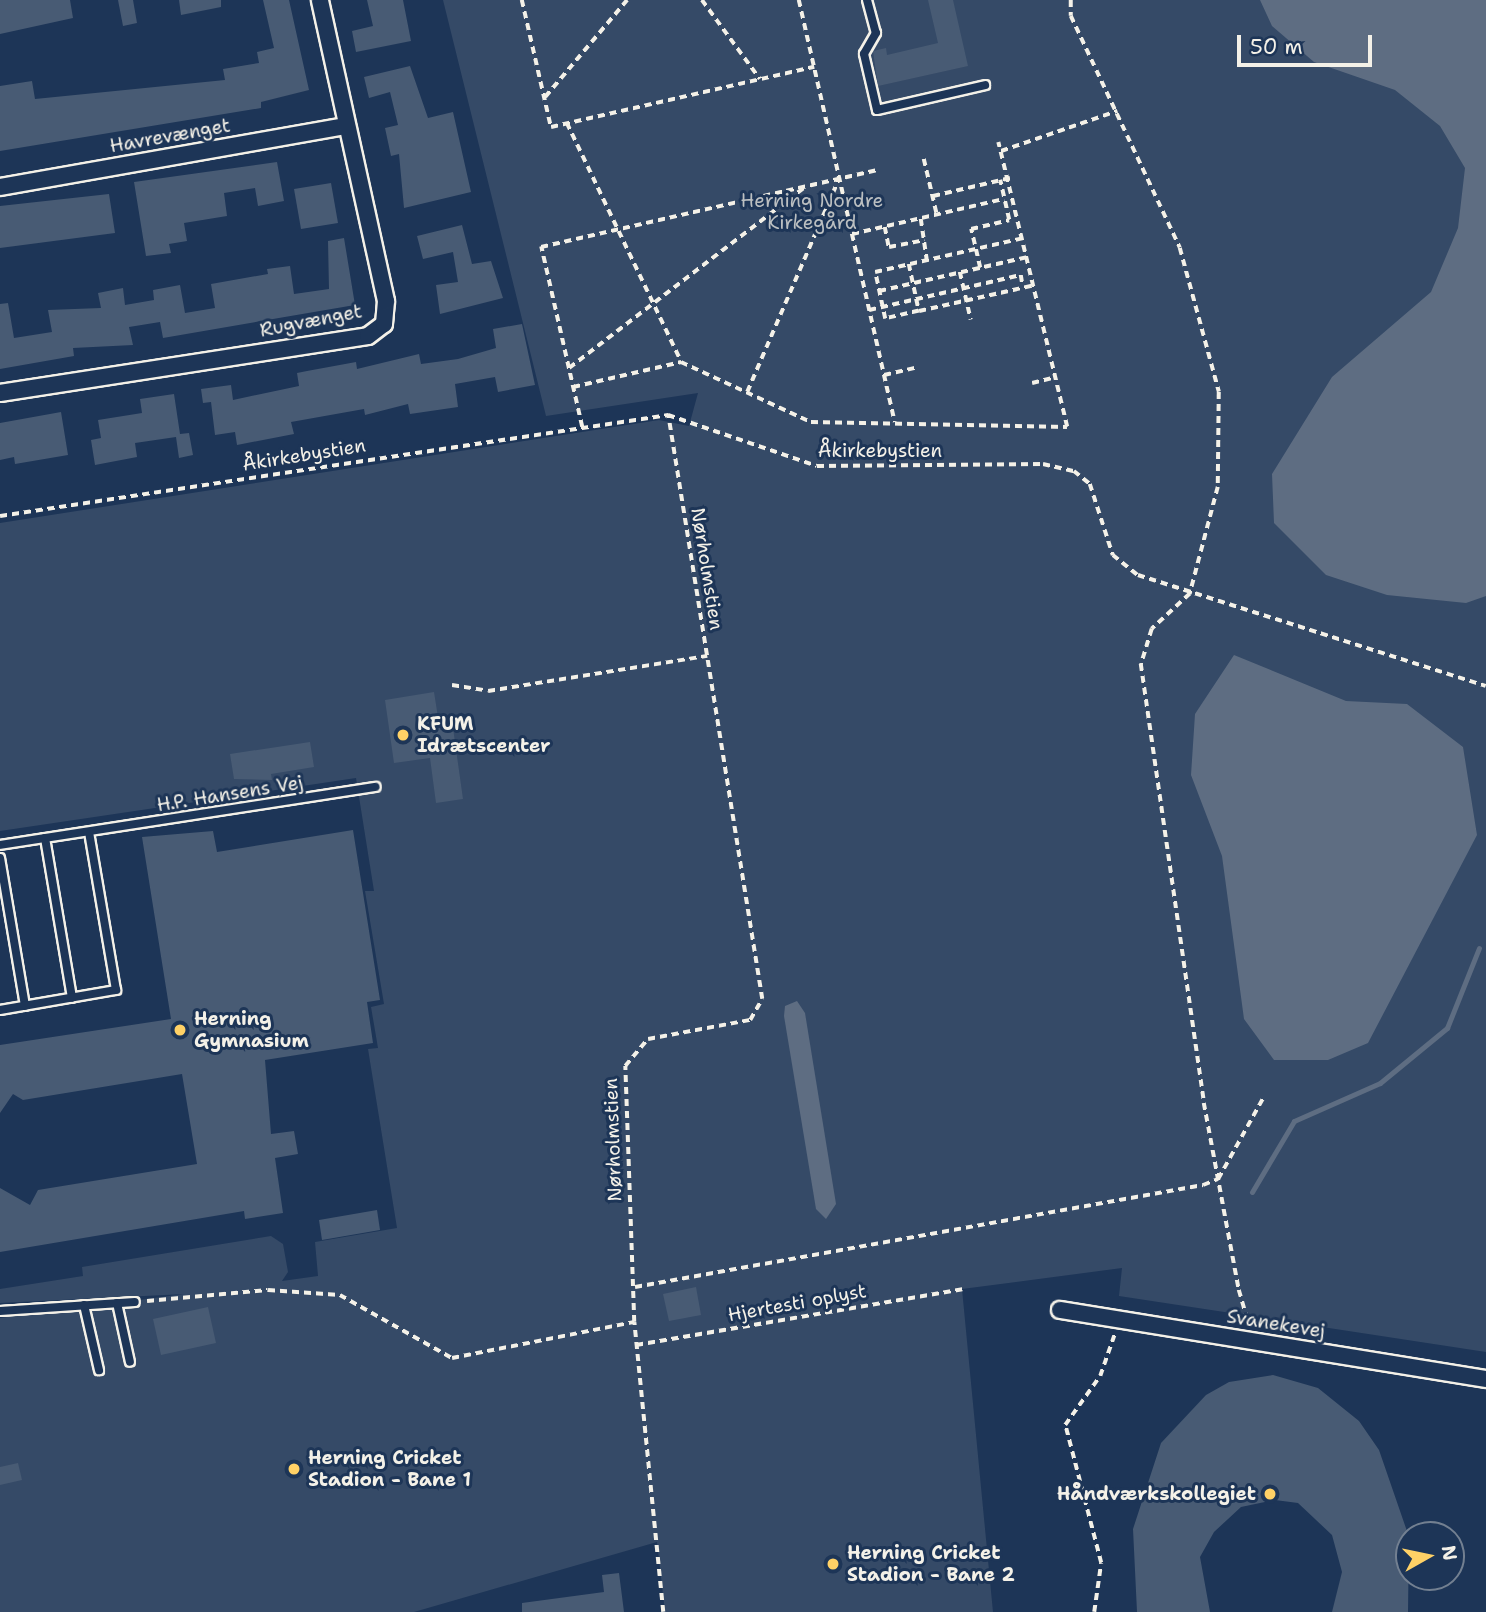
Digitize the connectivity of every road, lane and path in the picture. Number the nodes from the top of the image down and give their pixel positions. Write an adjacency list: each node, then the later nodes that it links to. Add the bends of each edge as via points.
1 (320, 0): 14 (street, Rugvænget)
2 (522, 0): 11 (path)
3 (628, 0): 11 (path)
4 (702, 0): 9 (path)
5 (799, 0): 8 (path)
6 (867, 0): 10 (lane, via 876,33 864,54 877,110)
7 (1071, 0): 12 (path, via 1071,16)
8 (814, 67): 9 (path); 19 (path)
9 (760, 79): 13 (path)
10 (985, 85)
11 (545, 98): 13 (path, via 551,127)
12 (1117, 111): 16 (path); 64 (path, via 1180,248 1219,392 1218,487)
13 (567, 123): 29 (path)
14 (347, 126): 23 (street, Havrevænget); 59 (street, Rugvænget, via 386,301 384,324 368,336)
15 (998, 142): 16 (path)
16 (1001, 151): 20 (path)
17 (924, 159): 24 (path)
18 (877, 170): 19 (path)
19 (839, 178): 22 (path); 30 (path); 58 (path)
20 (1010, 178): 21 (path); 31 (path)
21 (1000, 180): 24 (path); 25 (path)
22 (807, 186): 29 (path); 46 (path)
23 (0, 187)
24 (933, 196): 26 (path)
25 (1004, 199): 26 (path); 33 (path, via 1009,220 971,229)
26 (937, 215): 27 (path)
27 (921, 219): 28 (path); 32 (path)
28 (885, 227): 30 (path); 32 (path, via 889,247)
29 (619, 229): 46 (path); 53 (path, via 541,247)
30 (852, 234): 48 (path)
31 (1024, 238): 33 (path); 34 (path)
32 (924, 240): 35 (path)
33 (975, 249): 35 (path); 37 (path)
34 (1028, 257): 37 (path); 40 (path)
35 (927, 260): 36 (path)
36 (909, 264): 39 (path); 43 (path, via 875,272)
37 (979, 268): 38 (path)
38 (960, 272): 39 (path); 42 (path)
39 (913, 283): 43 (path); 44 (path)
40 (1035, 285): 41 (path); 55 (path)
41 (1023, 287): 42 (path, via 1021,275); 45 (path)
42 (964, 289): 44 (path); 45 (path)
43 (879, 291): 47 (path)
44 (916, 299): 47 (path); 49 (path)
45 (966, 300): 49 (path); 50 (path)
46 (654, 306): 51 (path); 53 (path)
47 (883, 307): 48 (path); 49 (path, via 886,319)
48 (869, 310): 54 (path)
49 (919, 311)
50 (971, 320)
51 (681, 362): 57 (path); 58 (path)
52 (918, 367): 54 (path)
53 (569, 368): 57 (path)
54 (884, 375): 61 (path)
55 (1056, 377): 56 (path); 61 (path, via 1067,427)
56 (1032, 383)
57 (573, 387): 62 (path)
58 (747, 392): 61 (path, via 811,422)
59 (0, 393)
60 (668, 415): 62 (path, Åkirkebystien); 64 (path, Åkirkebystien, via 731,432 789,462 817,467 1043,464 1074,471 1090,484 1113,555 1138,575); 65 (path, Nørholmstien)
61 (895, 422)
62 (582, 426): 63 (path, Åkirkebystien)
63 (0, 516)
64 (1190, 594): 67 (path, Åkirkebystien); 77 (path, via 1152,629 1141,664)
65 (707, 656): 66 (path, via 488,691); 78 (path, Nørholmstien, via 762,999 750,1020 648,1039 625,1066)
66 (452, 685)
67 (1486, 686)
68 (376, 787): 69 (lane, H.P. Hansens Vej)
69 (89, 832): 70 (lane, H.P. Hansens Vej); 73 (lane, via 116,990)
70 (45, 838): 71 (lane, H.P. Hansens Vej); 73 (lane)
71 (0, 845)
72 (0, 859): 74 (lane)
73 (72, 998): 74 (lane)
74 (25, 1006): 75 (lane)
75 (0, 1010)
76 (1263, 1098): 77 (path)
77 (1218, 1179): 78 (path); 87 (path, via 1246,1315)
78 (635, 1287): 86 (path, Nørholmstien)
79 (962, 1289): 88 (path, Hjertesti oplyst)
80 (135, 1302): 81 (lane); 86 (path, via 268,1290 340,1295 433,1353 452,1358)
81 (117, 1303): 82 (lane); 89 (lane)
82 (84, 1305): 84 (lane); 90 (lane)
83 (1059, 1310): 85 (street, Svanekevej)
84 (0, 1311)
85 (1117, 1319): 91 (street, Svanekevej); 93 (path, via 1100,1376 1065,1425 1101,1563)
86 (634, 1322): 88 (path, Nørholmstien)
87 (1265, 1328)
88 (636, 1345): 92 (path, Nørholmstien)
89 (130, 1362)
90 (99, 1370)
91 (1486, 1379)
92 (663, 1612)
93 (1094, 1612)

